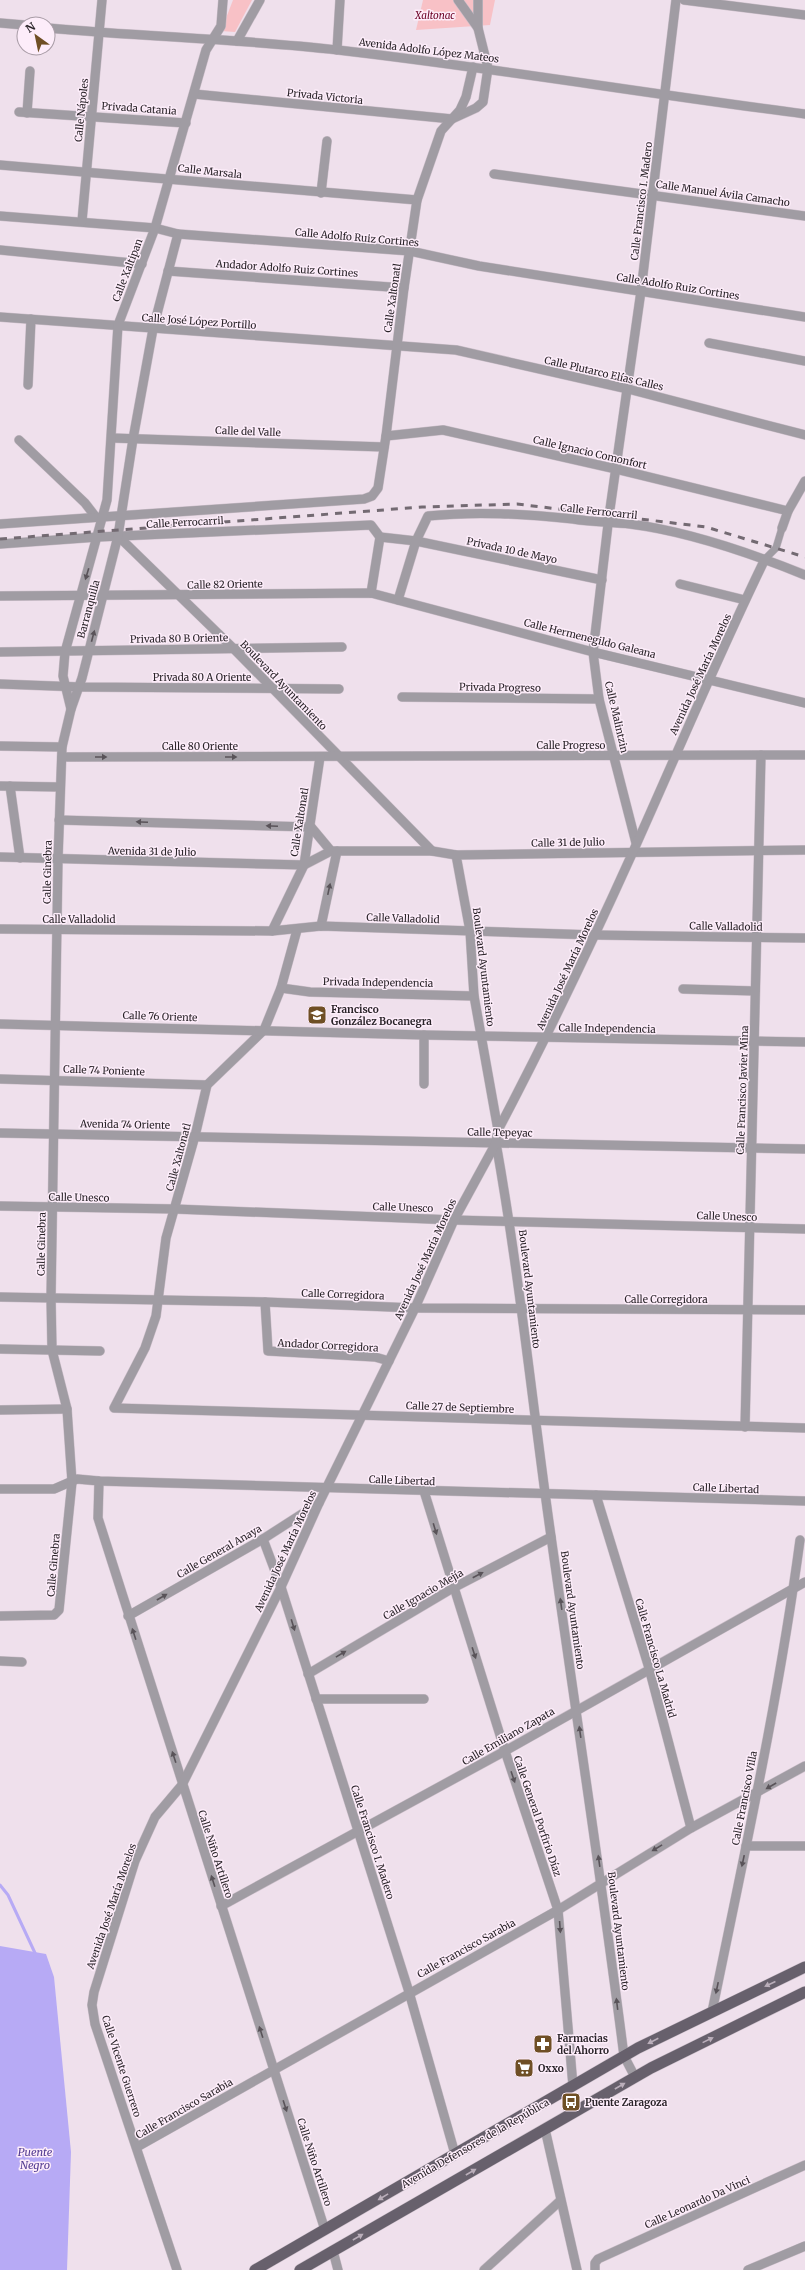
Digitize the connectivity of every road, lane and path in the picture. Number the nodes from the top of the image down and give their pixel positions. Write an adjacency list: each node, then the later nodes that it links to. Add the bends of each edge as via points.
1 (102, 0): 14 (street, Calle Nápoles)
2 (223, 0): 15 (street, Calle Xaltipan, via 221,26)
3 (260, 0): 16 (street)
4 (340, 0): 17 (street)
5 (458, 0): 12 (street)
6 (478, 0): 12 (street)
7 (676, 0): 22 (street, Calle Francisco I. Madero)
8 (684, 0): 9 (street)
9 (805, 16)
10 (0, 23): 11 (street)
11 (16, 24)
12 (478, 28): 19 (street)
13 (56, 29): 14 (street, Avenida Adolfo López Mateos)
14 (99, 33): 15 (street, Avenida Adolfo López Mateos); 24 (street, Calle Nápoles)
15 (213, 40): 16 (street, Avenida Adolfo López Mateos); 21 (street, Calle Xaltipan, via 206,50)
16 (237, 41): 17 (street, Avenida Adolfo López Mateos)
17 (337, 50): 18 (street, Avenida Adolfo López Mateos)
18 (473, 67): 19 (street, Avenida Adolfo López Mateos); 25 (street, Calle Xaltonatl, via 466,98)
19 (488, 68): 22 (street, Avenida Adolfo López Mateos); 25 (street, via 483,102)
20 (30, 71): 24 (street, Privada Catania, via 23,112)
21 (194, 94): 25 (street, Privada Victoria); 26 (street, Calle Xaltipan)
22 (665, 96): 23 (street, Avenida Adolfo López Mateos); 33 (street, Calle Francisco I. Madero)
23 (805, 114)
24 (91, 115): 26 (street, Privada Catania); 29 (street, Calle Nápoles)
25 (452, 120): 34 (street, Calle Xaltonatl, via 441,131)
26 (186, 123): 31 (street, Calle Xaltipan)
27 (327, 141): 32 (street)
28 (0, 165): 29 (street, Calle Marsala)
29 (86, 172): 31 (street, Calle Marsala); 37 (street, Calle Nápoles)
30 (494, 174): 33 (street, Calle Manuel Ávila Camacho)
31 (169, 178): 32 (street, Calle Marsala); 38 (street, Calle Xaltipan)
32 (321, 193): 34 (street, Calle Marsala)
33 (653, 194): 36 (street, Calle Manuel Ávila Camacho); 45 (street, Calle Francisco I. Madero)
34 (417, 200): 41 (street, Calle Xaltonatl)
35 (0, 216): 37 (street, Calle Adolfo Ruiz Cortines)
36 (805, 216)
37 (82, 221): 38 (street, Calle Adolfo Ruiz Cortines)
38 (155, 228): 39 (street, Calle Adolfo Ruiz Cortines); 42 (street, Calle Xaltipan)
39 (178, 234): 41 (street, Calle Adolfo Ruiz Cortines); 43 (street, Barranquilla)
40 (0, 250): 42 (street)
41 (410, 250): 44 (street, Calle Xaltonatl); 45 (street, Calle Adolfo Ruiz Cortines, via 479,266)
42 (142, 264): 49 (street, Calle Xaltipan)
43 (168, 271): 44 (street, Andador Adolfo Ruiz Cortines); 50 (street, Barranquilla)
44 (404, 288): 52 (street, Calle Xaltonatl)
45 (641, 291): 47 (street, Calle Adolfo Ruiz Cortines); 55 (street, Calle Francisco I. Madero)
46 (0, 317): 48 (street, Calle José López Portillo)
47 (805, 317)
48 (31, 319): 49 (street, Calle José López Portillo); 54 (street)
49 (118, 325): 50 (street, Calle José López Portillo); 58 (street, Calle Xaltipan)
50 (153, 329): 52 (street, Calle José López Portillo); 59 (street, Barranquilla)
51 (709, 343): 53 (street)
52 (396, 346): 55 (street, Calle Plutarco Elías Calles, via 456,350); 57 (street, Calle Xaltonatl)
53 (805, 361)
54 (28, 385)
55 (628, 390): 56 (street, Calle Plutarco Elías Calles); 62 (street, Calle Francisco I. Madero)
56 (805, 435)
57 (386, 436): 61 (street, Calle Xaltonatl); 62 (street, Calle Ignacio Comonfort, via 444,430)
58 (112, 438): 59 (street, Calle del Valle); 65 (street, Calle Xaltipan)
59 (133, 439): 61 (street, Calle del Valle); 66 (street, Barranquilla)
60 (19, 440): 65 (street)
61 (384, 447): 66 (street, Calle Xaltonatl, via 378,488 372,496 364,500)
62 (616, 469): 64 (street, Calle Ignacio Comonfort); 67 (street, Calle Francisco I. Madero)
63 (805, 481): 64 (street, Avenida José María Morelos)
64 (788, 511): 69 (street, Avenida José María Morelos)
65 (100, 516): 66 (street); 68 (street); 71 (street, Calle Xaltipan)
66 (122, 516): 70 (street, Barranquilla)
67 (608, 523): 73 (street, Calle Ferrocarril, via 532,515 466,512 428,516); 75 (street, Calle Ferrocarril, via 631,524 696,538); 77 (street, Calle Malintzin)
68 (0, 524)
69 (782, 528): 75 (street, Avenida José María Morelos, via 776,548)
70 (118, 536): 71 (street, Calle Ferrocarril); 72 (street, Calle Ferrocarril, via 371,525); 82 (street, Barranquilla); 83 (street, Boulevard Ayuntamiento)
71 (98, 537): 74 (street, Calle Ferrocarril); 81 (street, Calle Ginebra, one-way to 81)
72 (380, 537): 73 (street, Privada 10 de Mayo); 79 (street)
73 (416, 541): 77 (street, Privada 10 de Mayo); 84 (street)
74 (0, 544)
75 (765, 559): 76 (street, Calle Ferrocarril); 85 (street, Avenida José María Morelos)
76 (805, 575)
77 (602, 580): 91 (street, Calle Malintzin)
78 (680, 584): 85 (street)
79 (371, 594): 83 (street, Calle 82 Oriente); 84 (street, Calle Hermenegildo Galeana)
80 (0, 596): 81 (street, Calle 82 Oriente)
81 (80, 596): 82 (street, Calle 82 Oriente); 90 (street, Calle Ginebra)
82 (103, 596): 83 (street, Calle 82 Oriente); 88 (street, Barranquilla, one-way to 82)
83 (180, 596): 87 (street, Boulevard Ayuntamiento)
84 (398, 600): 91 (street, Calle Hermenegildo Galeana)
85 (745, 600): 92 (street, Avenida José María Morelos)
86 (342, 647): 87 (street, Privada 80 B Oriente)
87 (234, 648): 88 (street, Privada 80 B Oriente); 96 (street, Boulevard Ayuntamiento)
88 (88, 651): 90 (street, Privada 80 B Oriente); 95 (street, Barranquilla)
89 (0, 652): 90 (street, Privada 80 B Oriente)
90 (65, 652): 94 (street, Calle Ginebra)
91 (594, 652): 92 (street, Calle Hermenegildo Galeana); 99 (street, Calle Malintzin)
92 (710, 678): 100 (street, Calle Hermenegildo Galeana); 106 (street, Avenida José María Morelos)
93 (0, 684): 94 (street, Privada 80 A Oriente)
94 (65, 686): 95 (street, Privada 80 A Oriente); 101 (street, Calle Ginebra)
95 (80, 687): 96 (street, Privada 80 A Oriente); 101 (street, Calle Ginebra)
96 (273, 688): 97 (street, Privada 80 A Oriente); 110 (street, Boulevard Ayuntamiento)
97 (339, 689)
98 (402, 697): 99 (street, Privada Progreso)
99 (599, 699): 105 (street, Calle Malintzin)
100 (805, 703)
101 (71, 709): 103 (street, Calle Ginebra)
102 (0, 746): 103 (street)
103 (62, 748): 108 (street, Calle Ginebra)
104 (761, 755): 106 (street, Calle Progreso); 107 (street, Calle Progreso); 117 (street, Calle Francisco Javier Mina)
105 (614, 756): 106 (street, Calle Progreso); 110 (street, Calle Progreso); 116 (street, Calle Malintzin)
106 (674, 756): 116 (street, Avenida José María Morelos)
107 (805, 756)
108 (62, 757): 109 (street, Calle 80 Oriente, one-way to 109); 113 (street, Calle Ginebra)
109 (320, 757): 110 (street, Calle 80 Oriente); 115 (street, Calle Xaltonatl)
110 (338, 757): 120 (street, Boulevard Ayuntamiento)
111 (0, 786): 112 (street)
112 (10, 786): 113 (street); 123 (street)
113 (60, 787): 114 (street, Calle Ginebra)
114 (59, 820): 115 (street, one-way to 114); 124 (street, Calle Ginebra)
115 (311, 827): 119 (street); 125 (street, Calle Xaltonatl)
116 (635, 847): 117 (street, Calle 31 de Julio); 121 (street, Calle 31 de Julio); 132 (street, Avenida José María Morelos)
117 (758, 849): 118 (street, Calle 31 de Julio); 133 (street, Calle Francisco Javier Mina)
118 (805, 850)
119 (334, 851): 120 (street, Calle 31 de Julio); 125 (street, Calle 31 de Julio); 126 (street, one-way to 119)
120 (432, 851): 121 (street, Calle 31 de Julio)
121 (456, 855): 131 (street, Boulevard Ayuntamiento)
122 (0, 857): 123 (street, Avenida 31 de Julio)
123 (20, 858): 124 (street, Avenida 31 de Julio)
124 (58, 860): 125 (street, Avenida 31 de Julio); 128 (street, Calle Ginebra)
125 (304, 865): 130 (street, Calle Xaltonatl)
126 (321, 926): 129 (street, Calle Valladolid); 131 (street, Calle Valladolid)
127 (0, 929): 128 (street, Calle Valladolid)
128 (57, 930): 130 (street, Calle Valladolid); 140 (street, Calle Ginebra)
129 (297, 930): 130 (street, Calle Valladolid); 135 (street)
130 (272, 931)
131 (470, 931): 132 (street, Calle Valladolid); 138 (street, Boulevard Ayuntamiento)
132 (595, 935): 133 (street, Calle Valladolid); 144 (street, Avenida José María Morelos)
133 (756, 937): 134 (street, Calle Valladolid); 137 (street, Calle Francisco Javier Mina)
134 (805, 938)
135 (281, 988): 138 (street, Privada Independencia, via 310,992); 141 (street)
136 (683, 989): 137 (street)
137 (755, 991): 145 (street, Calle Francisco Javier Mina)
138 (474, 996): 143 (street, Boulevard Ayuntamiento)
139 (0, 1024): 140 (street, Calle 76 Oriente)
140 (54, 1025): 141 (street, Calle 76 Oriente); 148 (street, Calle Ginebra)
141 (264, 1030): 142 (street, Calle Independencia); 150 (street)
142 (424, 1035): 143 (street, Calle Independencia); 149 (street)
143 (482, 1036): 144 (street, Calle Independencia); 151 (street, Boulevard Ayuntamiento)
144 (546, 1038): 145 (street, Calle Independencia); 151 (street, Avenida José María Morelos)
145 (755, 1041): 146 (street, Calle Independencia); 156 (street, Calle Francisco Javier Mina)
146 (805, 1042)
147 (0, 1079): 148 (street, Calle 74 Poniente)
148 (54, 1080): 150 (street, Calle 74 Poniente); 153 (street, Calle Ginebra)
149 (424, 1084)
150 (207, 1085): 154 (street, Calle Xaltonatl)
151 (498, 1130): 155 (street, Avenida José María Morelos)
152 (0, 1133): 153 (street)
153 (54, 1134): 154 (street, Avenida 74 Oriente); 159 (street, Calle Ginebra)
154 (195, 1136): 155 (street, Calle Tepeyac); 160 (street, Calle Xaltonatl)
155 (496, 1143): 156 (street, Calle Tepeyac); 161 (street, Avenida José María Morelos); 162 (street, Boulevard Ayuntamiento)
156 (751, 1149): 157 (street, Calle Tepeyac); 163 (street, Calle Francisco Javier Mina)
157 (805, 1150)
158 (0, 1206): 159 (street, Calle Unesco)
159 (53, 1207): 160 (street, Calle Unesco); 166 (street, Calle Ginebra)
160 (175, 1209): 161 (street, Calle Unesco); 167 (street, Calle Xaltonatl, via 162,1255)
161 (454, 1220): 162 (street, Calle Unesco); 169 (street, Avenida José María Morelos)
162 (510, 1221): 163 (street, Calle Unesco); 170 (street, Boulevard Ayuntamiento)
163 (749, 1227): 164 (street, Calle Unesco); 171 (street, Calle Francisco Javier Mina)
164 (805, 1229)
165 (0, 1297): 166 (street, Calle Corregidora)
166 (51, 1298): 167 (street, Calle Corregidora); 174 (street, Calle Ginebra)
167 (160, 1299): 168 (street, Calle Corregidora); 177 (street, Calle Xaltonatl, via 145,1348)
168 (265, 1302): 169 (street, Calle Corregidora); 176 (street, Andador Corregidora, via 268,1351 374,1357)
169 (415, 1308): 170 (street, Calle Corregidora); 176 (street, Avenida José María Morelos)
170 (521, 1310): 171 (street, Calle Corregidora); 181 (street, Boulevard Ayuntamiento)
171 (747, 1310): 172 (street, Calle Corregidora); 182 (street, Calle Francisco Javier Mina)
172 (805, 1310)
173 (0, 1349): 174 (street)
174 (52, 1350): 175 (street); 178 (street, Calle Ginebra)
175 (100, 1351)
176 (389, 1361): 180 (street, Avenida José María Morelos)
177 (114, 1408): 180 (street, Calle 27 de Septiembre)
178 (67, 1409): 179 (street); 185 (street, Calle Ginebra)
179 (0, 1410)
180 (364, 1414): 181 (street, Calle 27 de Septiembre); 187 (street, Avenida José María Morelos)
181 (536, 1421): 182 (street, Calle 27 de Septiembre); 189 (street, Boulevard Ayuntamiento)
182 (745, 1427): 183 (street, Calle 27 de Septiembre)
183 (805, 1428)
184 (99, 1481): 185 (street, Calle Libertad, via 82,1479); 187 (street, Calle Libertad); 201 (street, Calle Niño Artillero, via 98,1518)
185 (72, 1482): 186 (street, Calle Libertad, via 54,1488); 200 (street, Calle Ginebra, via 60,1610 54,1615)
186 (0, 1488)
187 (327, 1488): 188 (street, Calle Libertad); 192 (street, Avenida José María Morelos)
188 (424, 1491): 189 (street, Calle Libertad); 198 (street, Calle General Porfirio Díaz, one-way to 198)
189 (545, 1495): 190 (street, Calle Libertad); 193 (street, Boulevard Ayuntamiento)
190 (596, 1495): 191 (street, Calle Libertad); 204 (street, Calle Francisco La Madrid)
191 (805, 1501)
192 (319, 1503): 194 (street, Calle General Anaya); 197 (street, Avenida José María Morelos)
193 (551, 1536): 198 (street, Calle Ignacio Mejía, one-way to 193); 208 (street, Boulevard Ayuntamiento, one-way to 193)
194 (263, 1539): 197 (street, Calle Francisco I. Madero); 201 (street, Calle General Anaya, one-way to 194)
195 (800, 1540): 199 (street, Calle Francisco Villa)
196 (805, 1582): 199 (street, Calle Emiliano Zapata)
197 (281, 1588): 205 (street, Calle Francisco I. Madero, one-way to 205); 211 (street, Avenida José María Morelos)
198 (453, 1588): 205 (street, Calle Ignacio Mejía, one-way to 198); 209 (street, Calle General Porfirio Díaz, one-way to 209)
199 (793, 1588): 204 (street, Calle Emiliano Zapata); 212 (street, Calle Francisco Villa)
200 (0, 1616)
201 (128, 1616): 211 (street, Calle Niño Artillero, one-way to 201)
202 (0, 1661): 203 (street)
203 (22, 1662)
204 (649, 1668): 208 (street, Calle Emiliano Zapata); 213 (street, Calle Francisco La Madrid)
205 (308, 1674): 206 (street, Calle Francisco I. Madero)
206 (316, 1699): 207 (street); 214 (street, Calle Francisco I. Madero)
207 (424, 1699)
208 (576, 1710): 209 (street, Calle Emiliano Zapata); 217 (street, Boulevard Ayuntamiento, one-way to 208)
209 (505, 1751): 214 (street, Calle Emiliano Zapata); 219 (street, Calle General Porfirio Díaz, one-way to 219)
210 (805, 1766): 212 (street, Calle Francisco Sarabia, one-way to 212)
211 (182, 1785): 218 (street, Calle Niño Artillero, one-way to 211); 223 (street, Avenida José María Morelos, via 155,1817 135,1861)
212 (756, 1795): 213 (street, Calle Francisco Sarabia); 215 (street, Calle Francisco Villa)
213 (691, 1828): 217 (street, Calle Francisco Sarabia, one-way to 217)
214 (358, 1831): 218 (street, Calle Emiliano Zapata); 221 (street, Calle Francisco I. Madero)
215 (746, 1846): 216 (street); 224 (street, Calle Francisco Villa, one-way to 224)
216 (805, 1846)
217 (602, 1881): 219 (street, Calle Francisco Sarabia); 225 (street, Boulevard Ayuntamiento, one-way to 217)
218 (221, 1906): 226 (street, Calle Niño Artillero, one-way to 218)
219 (558, 1910): 221 (street, Calle Francisco Sarabia); 228 (street, Calle General Porfirio Díaz, one-way to 228)
220 (805, 1967): 224 (main road, Avenida Defensores de la República, one-way to 224)
221 (410, 1992): 226 (street, Calle Francisco Sarabia); 231 (street, Calle Francisco I. Madero)
222 (805, 1992): 227 (main road, one-way to 222)
223 (92, 2005): 230 (street, Calle Vicente Guerrero, via 95,2024)
224 (712, 2012): 225 (main road, Avenida Defensores de la República, one-way to 225)
225 (624, 2056): 227 (street, Boulevard Ayuntamiento); 228 (main road, Avenida Defensores de la República)
226 (273, 2069): 230 (street, Calle Francisco Sarabia); 234 (street, Calle Niño Artillero, one-way to 234)
227 (635, 2077): 229 (main road, one-way to 227)
228 (573, 2086): 231 (main road, Avenida Defensores de la República)
229 (545, 2129): 233 (street); 236 (main road, one-way to 229)
230 (138, 2147): 237 (street, Calle Vicente Guerrero)
231 (456, 2154): 234 (main road, Avenida Defensores de la República, one-way to 234)
232 (805, 2165): 243 (street, Calle Leonardo Da Vinci, via 598,2259 595,2262)
233 (560, 2201): 241 (street); 242 (street)
234 (325, 2230): 238 (main road, Avenida Defensores de la República)
235 (805, 2246): 244 (street)
236 (333, 2251): 239 (main road); 240 (street)
237 (177, 2270)
238 (255, 2270)
239 (300, 2270)
240 (338, 2270)
241 (484, 2270)
242 (577, 2270)
243 (595, 2270)
244 (748, 2270)

